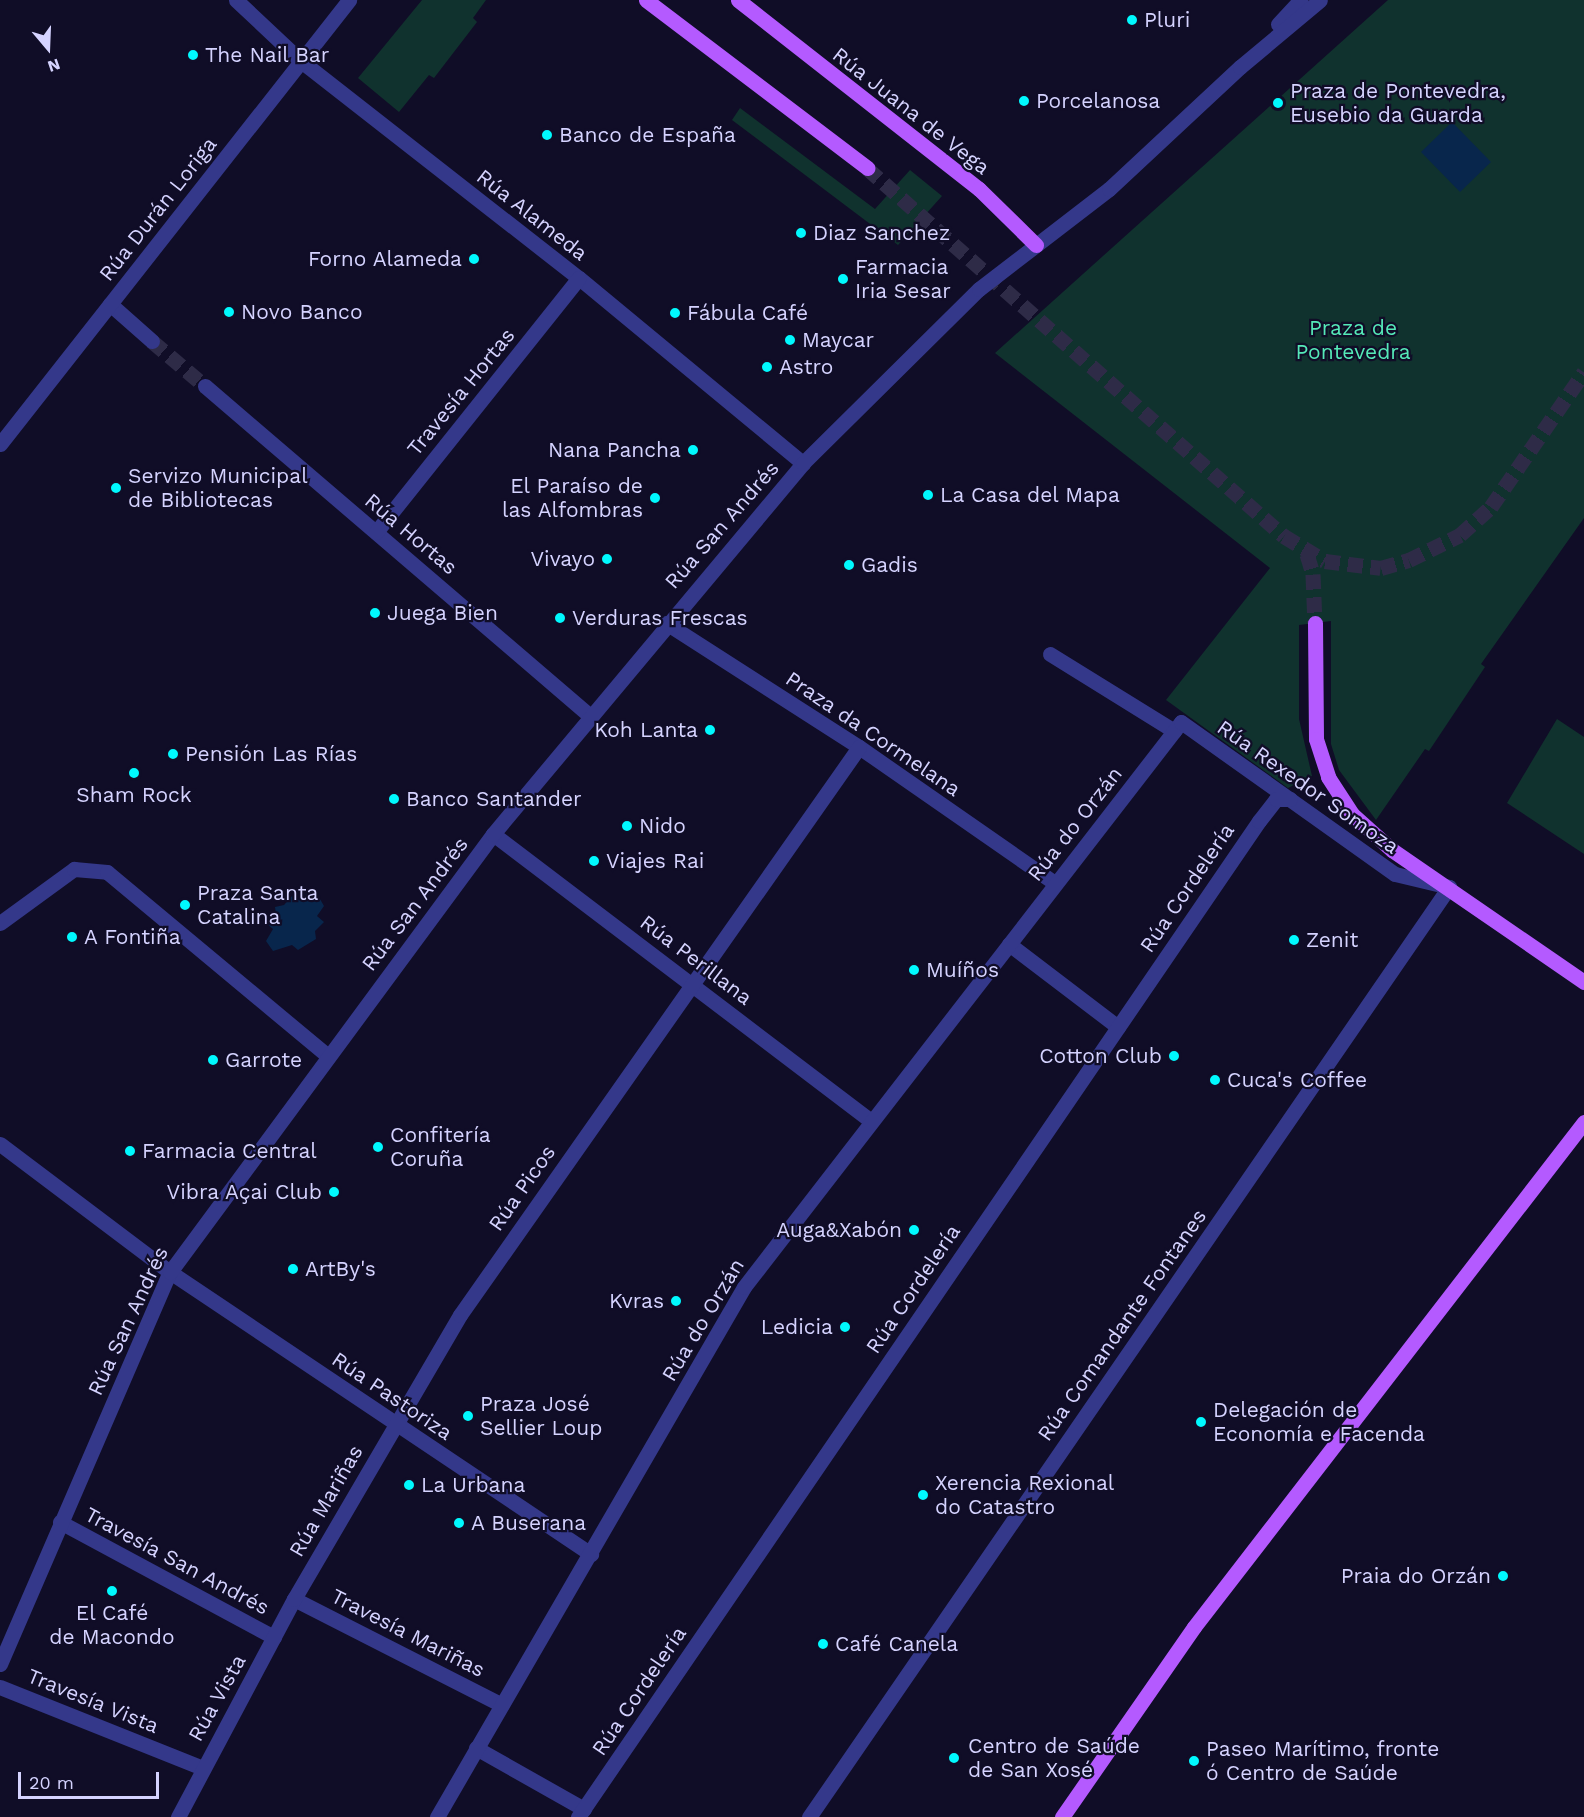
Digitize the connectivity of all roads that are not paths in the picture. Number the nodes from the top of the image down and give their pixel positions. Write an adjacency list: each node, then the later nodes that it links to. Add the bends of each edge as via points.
1 (236, 0): 9 (street, Rúa Alameda)
2 (349, 0): 9 (street, Rúa Durán Loriga)
3 (646, 0): 11 (main road)
4 (730, 0): 8 (main road, Rúa Juana de Vega)
5 (738, 0): 8 (main road, Rúa Juana de Vega)
6 (1300, 0): 10 (street)
7 (1320, 0): 10 (street)
8 (756, 16): 12 (main road, Rúa Juana de Vega, via 979,189)
9 (301, 61): 13 (street, Rúa Alameda); 14 (street, Rúa Durán Loriga)
10 (1244, 62): 12 (street, via 1109,189)
11 (867, 168)
12 (1036, 245): 18 (street, Rúa San Andrés, via 979,289)
13 (579, 278): 18 (street, Rúa Alameda); 19 (street, Travesía Hortas)
14 (110, 304): 15 (street); 17 (street, Rúa Durán Loriga)
15 (152, 341)
16 (205, 386): 19 (street, Rúa Hortas)
17 (0, 444)
18 (803, 463): 20 (street, Rúa San Andrés)
19 (376, 532): 23 (street, Rúa Hortas)
20 (666, 623): 23 (street, Rúa San Andrés); 25 (street, Praza da Cormelana)
21 (1315, 623): 29 (main road, Rúa Rexedor Somoza, via 1313,715 1328,777 1372,836)
22 (1050, 654): 24 (street)
23 (589, 715): 27 (street, Rúa San Andrés)
24 (1178, 726): 26 (street, Rúa Rexedor Somoza); 28 (street, Rúa do Orzán)
25 (859, 747): 28 (street, Praza da Cormelana); 32 (street, Rúa Picos)
26 (1290, 799): 29 (street, Rúa Rexedor Somoza, via 1395,874); 34 (street, Rúa Cordelería, via 1273,802)
27 (493, 834): 32 (street, Rúa Perillana); 35 (street, Rúa San Andrés)
28 (1055, 883): 31 (street, Rúa do Orzán)
29 (1449, 887): 33 (main road, Rúa Rexedor Somoza); 53 (street, Rúa Comandante Fontanes)
30 (0, 923): 35 (street, via 74,869 107,872)
31 (1009, 944): 34 (street); 36 (street, Rúa do Orzán)
32 (690, 981): 36 (street, Rúa Perillana); 40 (street, Rúa Picos, via 460,1315)
33 (1584, 982)
34 (1118, 1027): 50 (street, Rúa Cordelería)
35 (328, 1056): 39 (street, Rúa San Andrés)
36 (871, 1121): 42 (street, Rúa do Orzán, via 744,1287)
37 (1584, 1122): 54 (main road, via 1214,1600)
38 (0, 1144): 39 (street, Rúa Pastoriza)
39 (170, 1272): 40 (street, Rúa Pastoriza); 41 (street, Rúa San Andrés)
40 (394, 1422): 42 (street, Rúa Pastoriza); 43 (street, Rúa Mariñas)
41 (60, 1522): 44 (street, Travesía San Andrés); 45 (street, Rúa San Andrés)
42 (591, 1554): 47 (street, Rúa do Orzán)
43 (294, 1599): 44 (street, Rúa Vista); 47 (street, Travesía Mariñas)
44 (274, 1636): 49 (street, Rúa Vista)
45 (0, 1664)
46 (0, 1688): 49 (street, Travesía Vista)
47 (502, 1705): 48 (street, Rúa do Orzán)
48 (476, 1748): 50 (street); 52 (street, Rúa do Orzán)
49 (203, 1768): 51 (street, Rúa Vista)
50 (581, 1813)
51 (178, 1817)
52 (437, 1817)
53 (809, 1817)
54 (1062, 1817)

